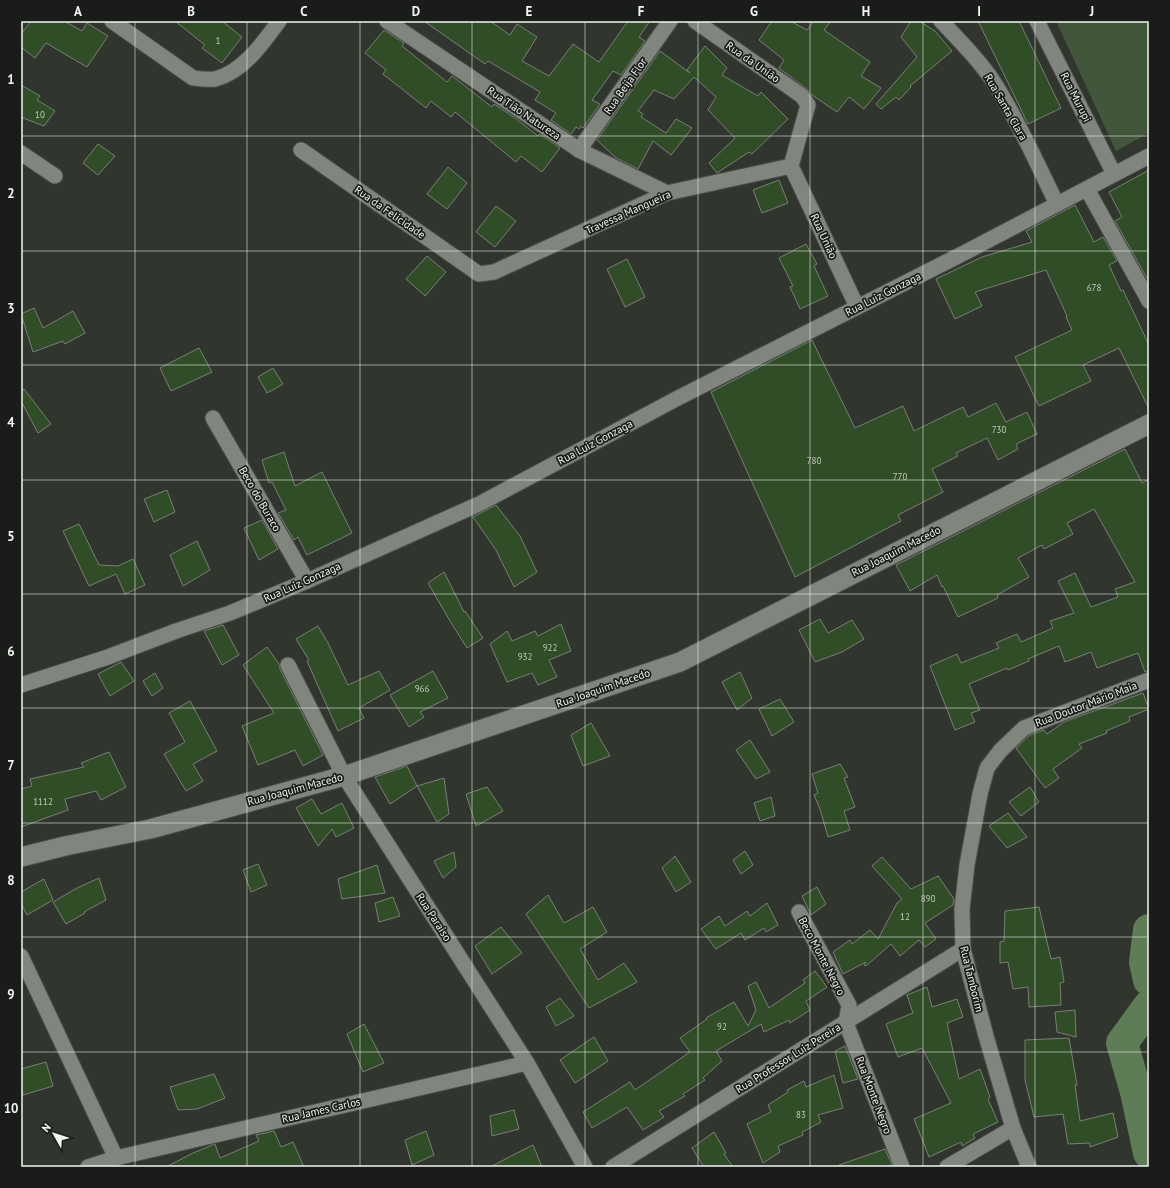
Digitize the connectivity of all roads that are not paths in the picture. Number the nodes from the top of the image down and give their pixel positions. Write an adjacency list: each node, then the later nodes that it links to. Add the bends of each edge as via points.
1 (112, 21): 2 (street, via 193,78 204,80 223,76 243,63)
2 (279, 21)
3 (387, 21): 9 (street, Rua Tião Natureza)
4 (670, 21): 9 (street, Rua Beija Flor)
5 (695, 21): 12 (street, Rua da União, via 802,96 808,105)
6 (941, 21): 17 (street, Rua Santa Clara, via 994,84 1021,129)
7 (1037, 21): 13 (street, Rua Murupi)
8 (301, 150): 18 (street, Rua da Felicidade)
9 (579, 150): 16 (street, Rua Tião Natureza)
10 (21, 153): 14 (street)
11 (1149, 156): 13 (street, Rua Luiz Gonzaga)
12 (791, 166): 16 (street, Travessa Mangueira); 20 (street, Rua União)
13 (1114, 174): 15 (street, Rua Luiz Gonzaga)
14 (55, 176)
15 (1087, 189): 17 (street, Rua Luiz Gonzaga); 19 (street)
16 (667, 193): 18 (street, Travessa Mangueira, via 494,272)
17 (1057, 204): 20 (street, Rua Luiz Gonzaga)
18 (479, 274)
19 (1149, 301)
20 (857, 307): 23 (street, Rua Luiz Gonzaga, via 678,398 479,504)
21 (213, 418): 23 (street, Beco do Buraco)
22 (1149, 424): 28 (street, Rua Joaquim Macedo, via 680,662)
23 (307, 581): 26 (street, Rua Luiz Gonzaga, via 230,613)
24 (288, 665): 28 (street, Rua Paraiso)
25 (1149, 680): 27 (street, Rua Doutor Mário Maia)
26 (21, 685)
27 (1024, 728): 31 (street, Rua Tamborim, via 1000,751 987,768 967,865 962,909)
28 (344, 776): 29 (street, Rua Joaquim Macedo, via 150,829); 34 (street, Rua Paraiso)
29 (21, 857)
30 (799, 912): 33 (street, Beco Monte Negro, via 849,1005)
31 (963, 949): 33 (street, Rua Professor Luiz Pereira); 35 (street, Rua Tamborim)
32 (21, 956): 36 (street)
33 (846, 1022): 39 (street, Rua Professor Luiz Pereira); 40 (street, Rua Monte Negro)
34 (527, 1063): 36 (street, Rua James Carlos); 38 (street, Rua Paraiso)
35 (1013, 1128): 41 (street); 42 (street, Rua Tamborim)
36 (116, 1158): 37 (street, Rua James Carlos)
37 (88, 1167)
38 (585, 1167)
39 (613, 1167)
40 (902, 1167)
41 (947, 1167)
42 (1029, 1167)

